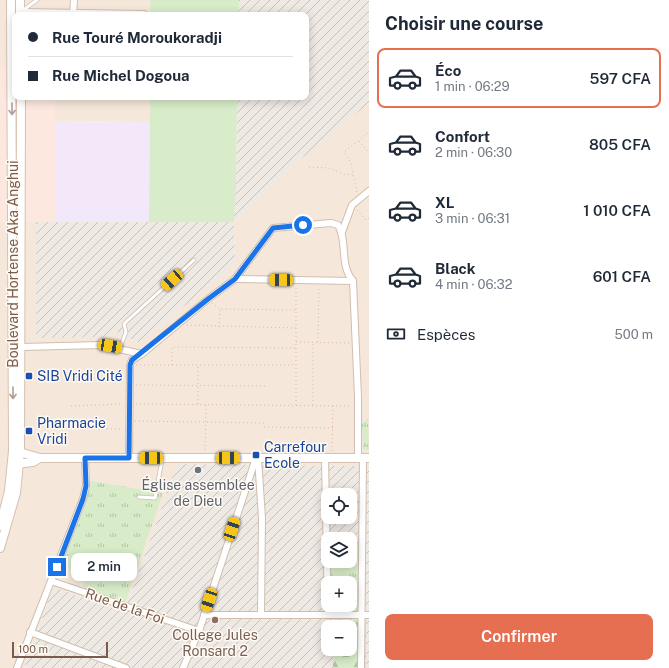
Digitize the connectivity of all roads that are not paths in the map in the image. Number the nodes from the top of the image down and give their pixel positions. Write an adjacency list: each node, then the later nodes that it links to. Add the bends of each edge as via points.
1 (12, 0): 5 (main road, Boulevard Hortense Aka Anghui, one-way to 5)
2 (20, 0): 6 (main road)
3 (36, 0): 7 (lane)
4 (74, 0): 8 (street)
5 (12, 12)
6 (20, 12)
7 (22, 12)
8 (73, 12)
9 (13, 100): 19 (main road, Boulevard Hortense Aka Anghui, one-way to 19)
10 (21, 100): 16 (main road, Boulevard Hortense Aka Anghui)
11 (369, 191): 12 (street, via 352,205)
12 (342, 232): 14 (street, via 338,225 331,223 273,228); 15 (street, via 345,266 348,276)
13 (194, 260): 17 (lane, via 124,324 126,332)
14 (235, 279): 15 (street); 18 (street)
15 (353, 281): 26 (street, via 357,406)
16 (22, 347): 17 (street, via 100,345); 19 (main road, Boulevard Hortense Aka Anghui)
17 (120, 348): 18 (street)
18 (142, 354): 22 (street, via 132,360 130,365)
19 (17, 452): 20 (main road); 27 (main road, Boulevard Hortense Aka Anghui)
20 (40, 458): 21 (main road); 27 (main road, via 33,462)
21 (85, 458): 22 (main road); 31 (street, via 86,486 83,499)
22 (129, 458): 23 (main road)
23 (162, 458): 24 (main road); 28 (lane, via 155,498)
24 (257, 458): 25 (main road); 32 (street); 33 (street, via 262,518)
25 (329, 458): 26 (main road); 34 (street)
26 (363, 458): 36 (street)
27 (16, 464): 29 (main road, Boulevard Hortense Aka Anghui); 30 (main road, Boulevard Hortense Aka Anghui, via 14,502)
28 (139, 498)
29 (0, 526)
30 (0, 548)
31 (51, 581): 37 (street, Rue de la Foi); 38 (street)
32 (204, 615): 33 (street); 37 (street)
33 (261, 615): 34 (street)
34 (328, 615): 36 (street)
35 (369, 615): 36 (street)
36 (362, 616): 42 (street)
37 (199, 631): 41 (street)
38 (30, 632): 39 (street); 40 (street)
39 (17, 668)
40 (126, 668)
41 (183, 668)
42 (361, 668)

